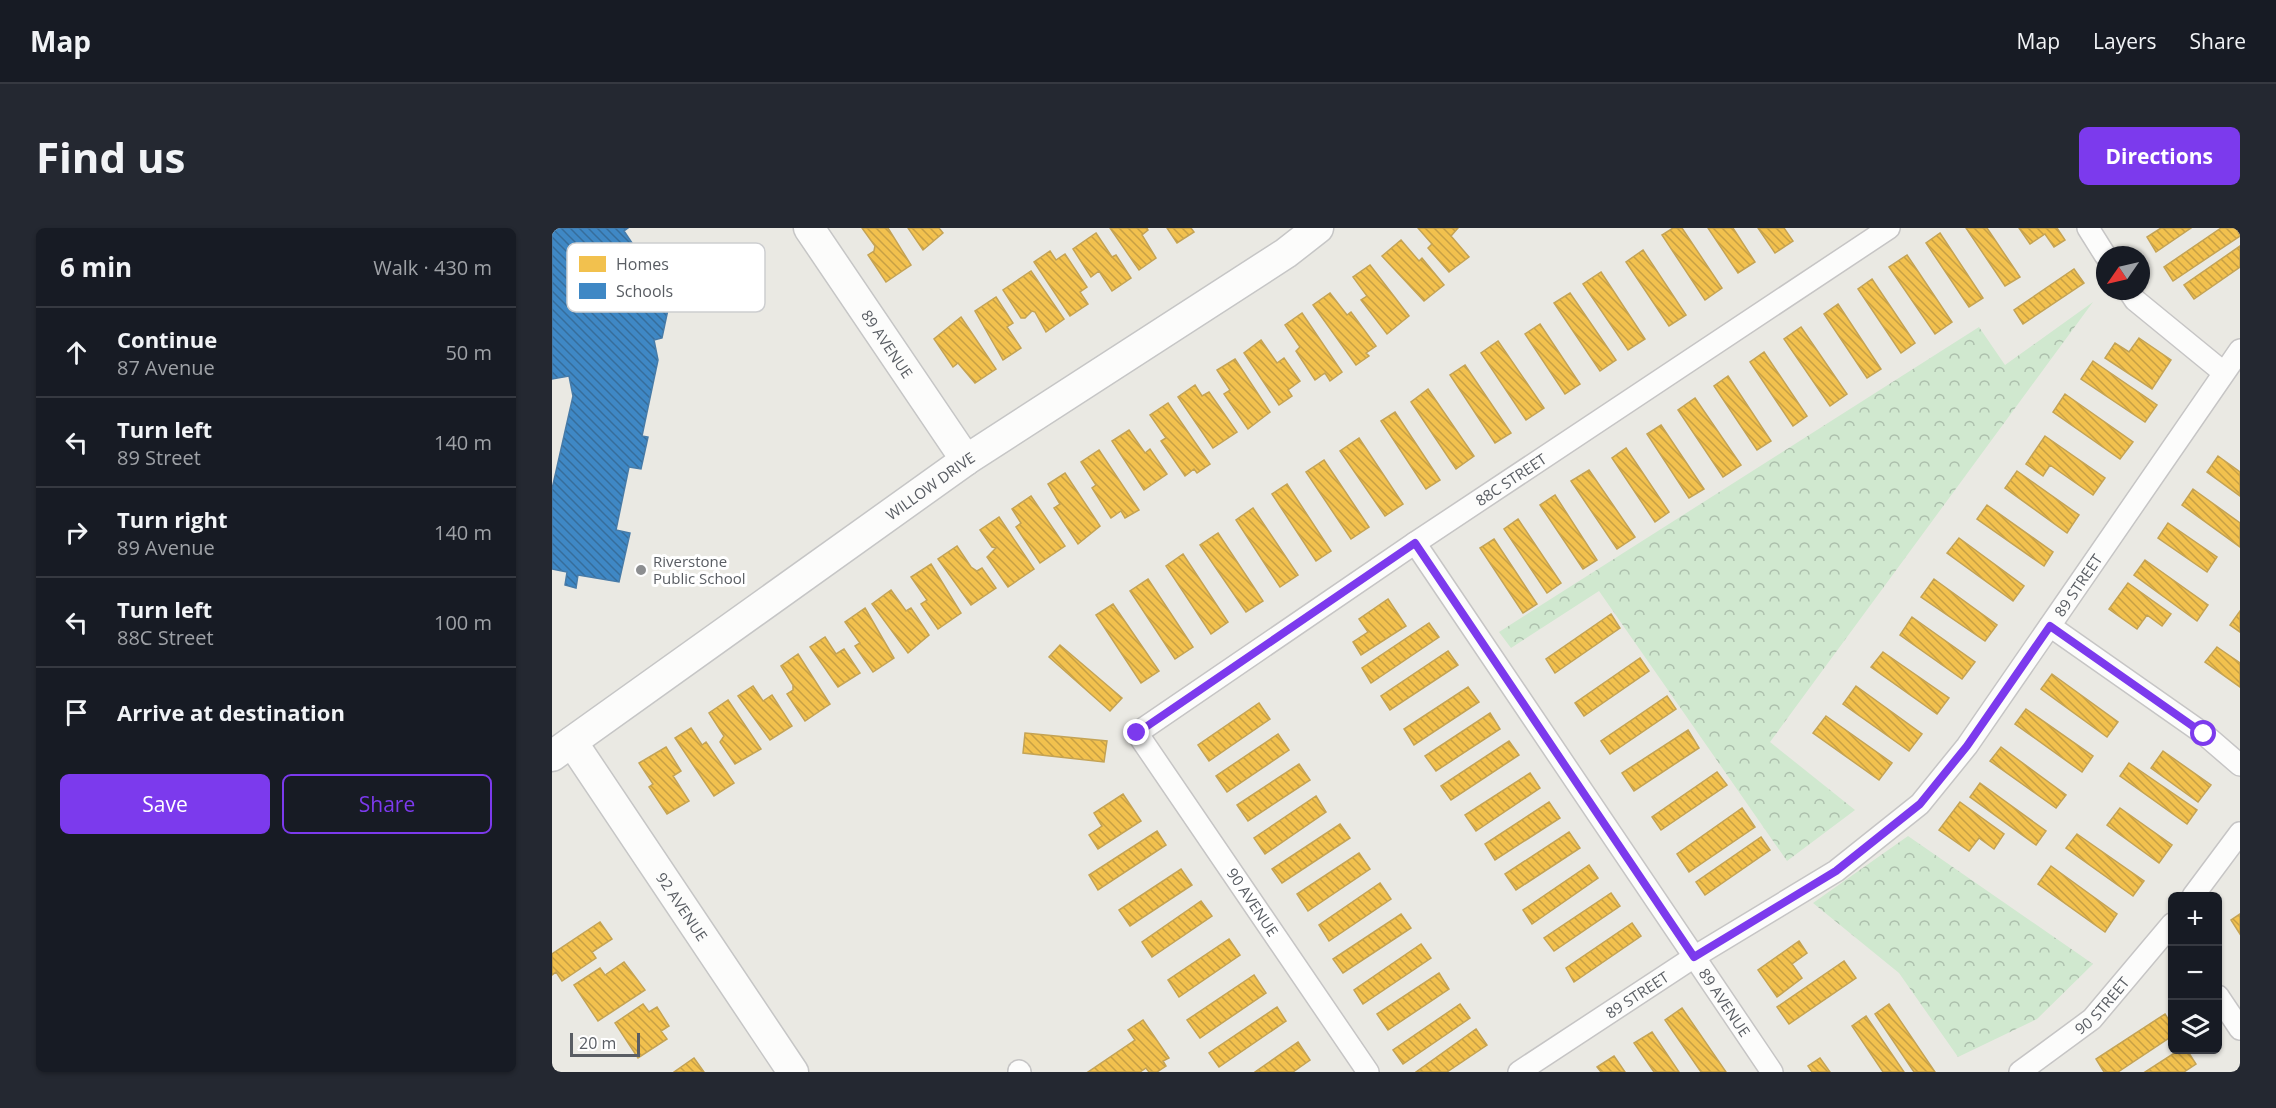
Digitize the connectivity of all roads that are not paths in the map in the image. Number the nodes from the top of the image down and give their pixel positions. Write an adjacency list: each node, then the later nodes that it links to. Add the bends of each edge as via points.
1 (808, 228): 9 (street, 89 AVENUE)
2 (1318, 228): 9 (street, WILLOW DRIVE, via 1286,253)
3 (1889, 228): 10 (street, 88C STREET)
4 (2088, 228): 5 (street)
5 (2099, 246)
6 (2135, 300): 8 (street)
7 (2240, 350): 8 (street, 89 STREET)
8 (2223, 372): 11 (street, 89 STREET)
9 (966, 460): 13 (street, WILLOW DRIVE)
10 (1415, 543): 12 (street, 88C STREET); 18 (street, 89 AVENUE)
11 (2050, 626): 14 (street, via 2204,734); 18 (street, 89 STREET, via 1967,746 1920,804 1836,871)
12 (1137, 733): 23 (street, 90 AVENUE)
13 (562, 749): 22 (street, 92 AVENUE)
14 (2240, 765)
15 (2240, 833): 16 (street)
16 (2197, 892)
17 (2168, 932): 21 (street, 90 STREET)
18 (1694, 957): 24 (street, 89 STREET); 25 (street, 89 AVENUE)
19 (2220, 1000): 20 (street)
20 (2240, 1029)
21 (2045, 1066): 26 (street, 90 STREET)
22 (793, 1072)
23 (1368, 1072)
24 (1519, 1072)
25 (1772, 1072)
26 (2020, 1072)

